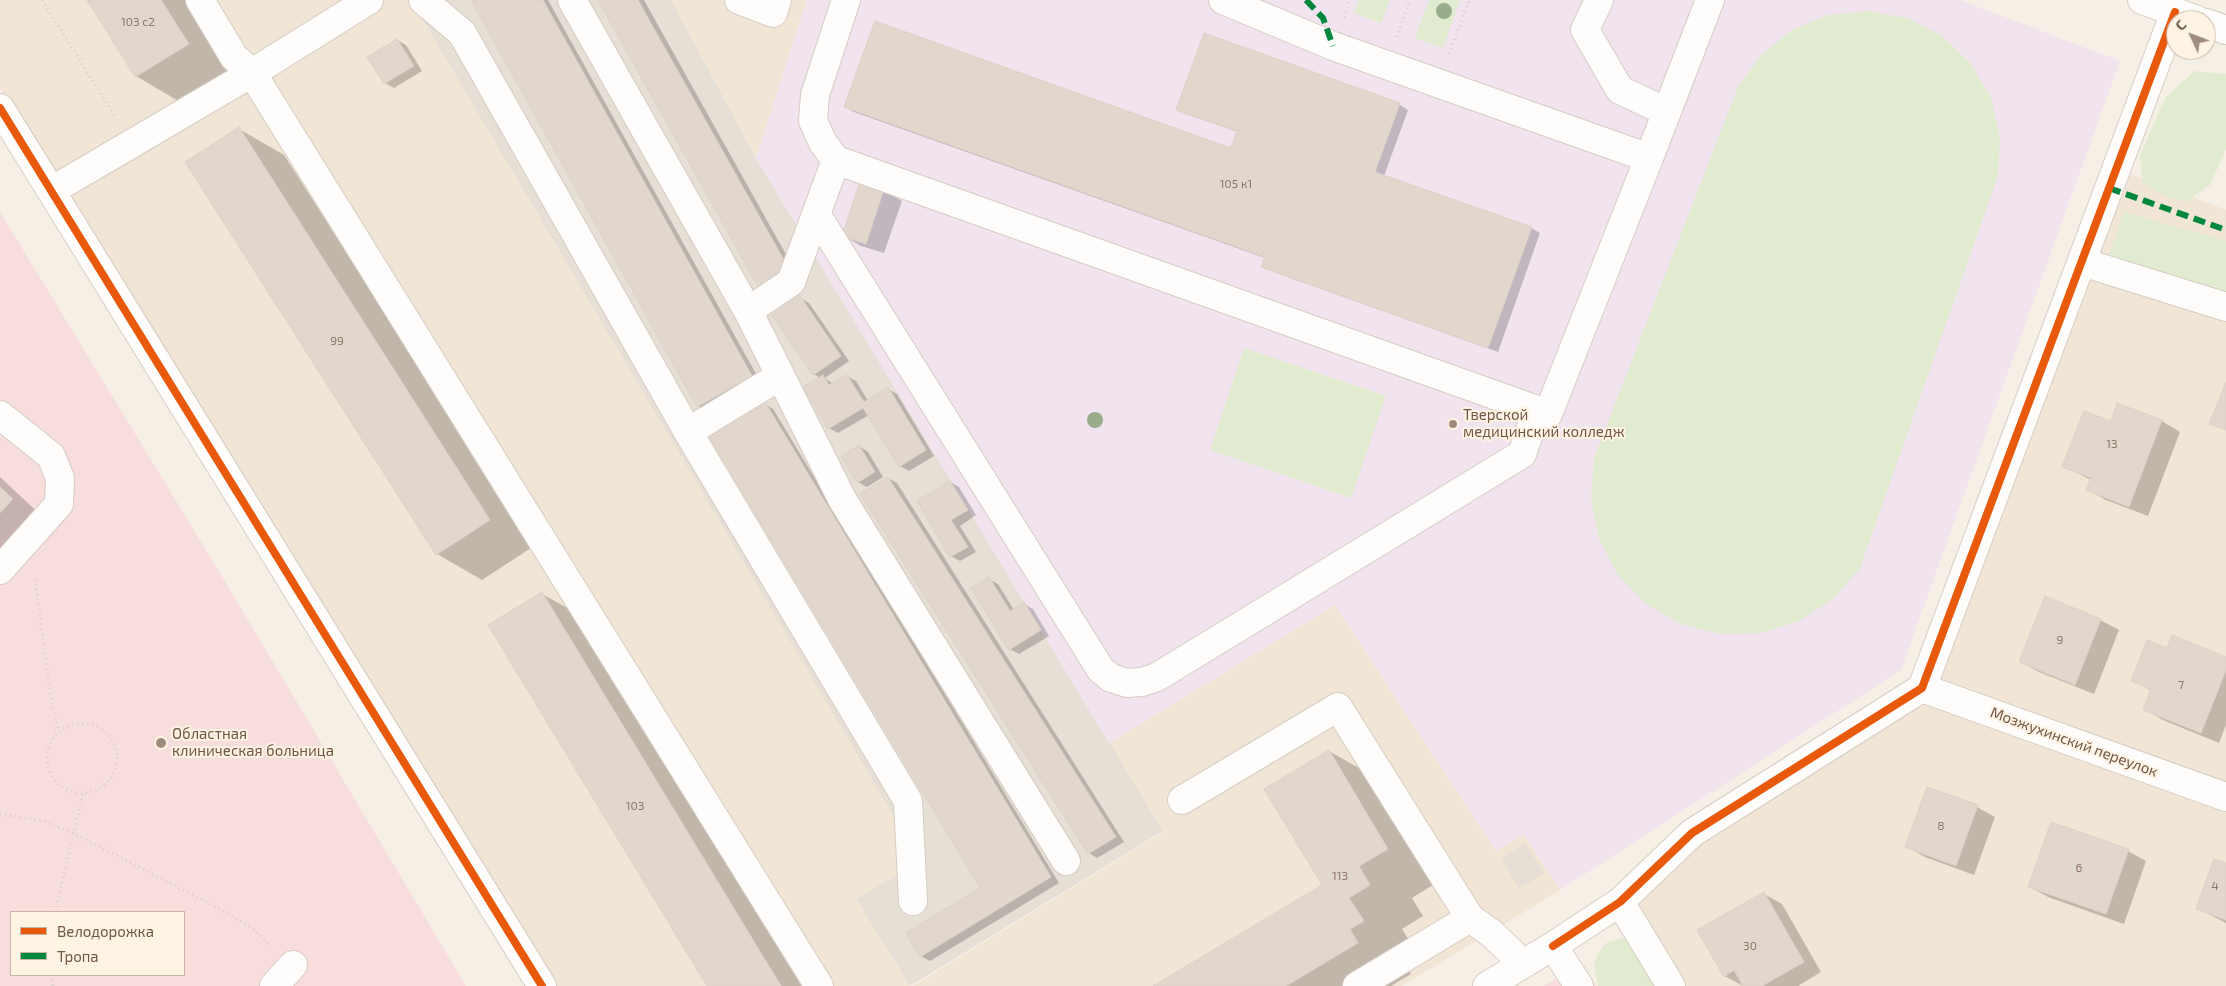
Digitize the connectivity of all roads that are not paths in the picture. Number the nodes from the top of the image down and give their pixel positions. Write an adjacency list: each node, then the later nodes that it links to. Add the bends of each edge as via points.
1 (200, 0): 14 (street, via 234,57)
2 (369, 0): 14 (street)
3 (423, 0): 27 (street, via 462,33)
4 (572, 0): 23 (street)
5 (739, 0): 6 (street, via 772,13)
6 (777, 0)
7 (846, 0): 18 (street, via 815,95 813,121 823,143)
8 (1223, 0): 17 (street, via 1333,46)
9 (1598, 0): 16 (street, via 1585,30 1620,90)
10 (1710, 0): 16 (street)
11 (2142, 0): 12 (street)
12 (2170, 10)
13 (2167, 60): 21 (street)
14 (252, 73): 19 (street); 41 (street)
15 (0, 108): 19 (street)
16 (1667, 112): 17 (street)
17 (1649, 158): 25 (street, via 1548,414)
18 (836, 160): 20 (street); 25 (street)
19 (51, 191): 40 (street)
20 (816, 214): 23 (street, via 792,282); 25 (street, via 1102,670 1111,678 1127,683 1157,677 1522,454)
21 (2082, 262): 22 (street); 29 (street)
22 (2226, 307)
23 (748, 311): 24 (street)
24 (780, 376): 27 (street); 32 (street, via 842,499)
25 (1538, 410)
26 (0, 416): 28 (street, via 50,456 60,478 59,504)
27 (688, 432): 33 (street, via 908,801)
28 (0, 570)
29 (1922, 688): 30 (street, Мозжухинский переулок); 34 (street, via 1692,833)
30 (2226, 797)
31 (1182, 800): 35 (street, via 1338,707)
32 (1066, 861)
33 (913, 901)
34 (1620, 902): 36 (street); 45 (street)
35 (1470, 918): 38 (street, via 1491,932); 42 (street)
36 (1553, 946): 38 (street); 44 (street)
37 (293, 965): 39 (street)
38 (1520, 965): 43 (street)
39 (274, 986)
40 (542, 986)
41 (819, 986)
42 (1357, 986)
43 (1487, 986)
44 (1579, 986)
45 (1671, 986)

